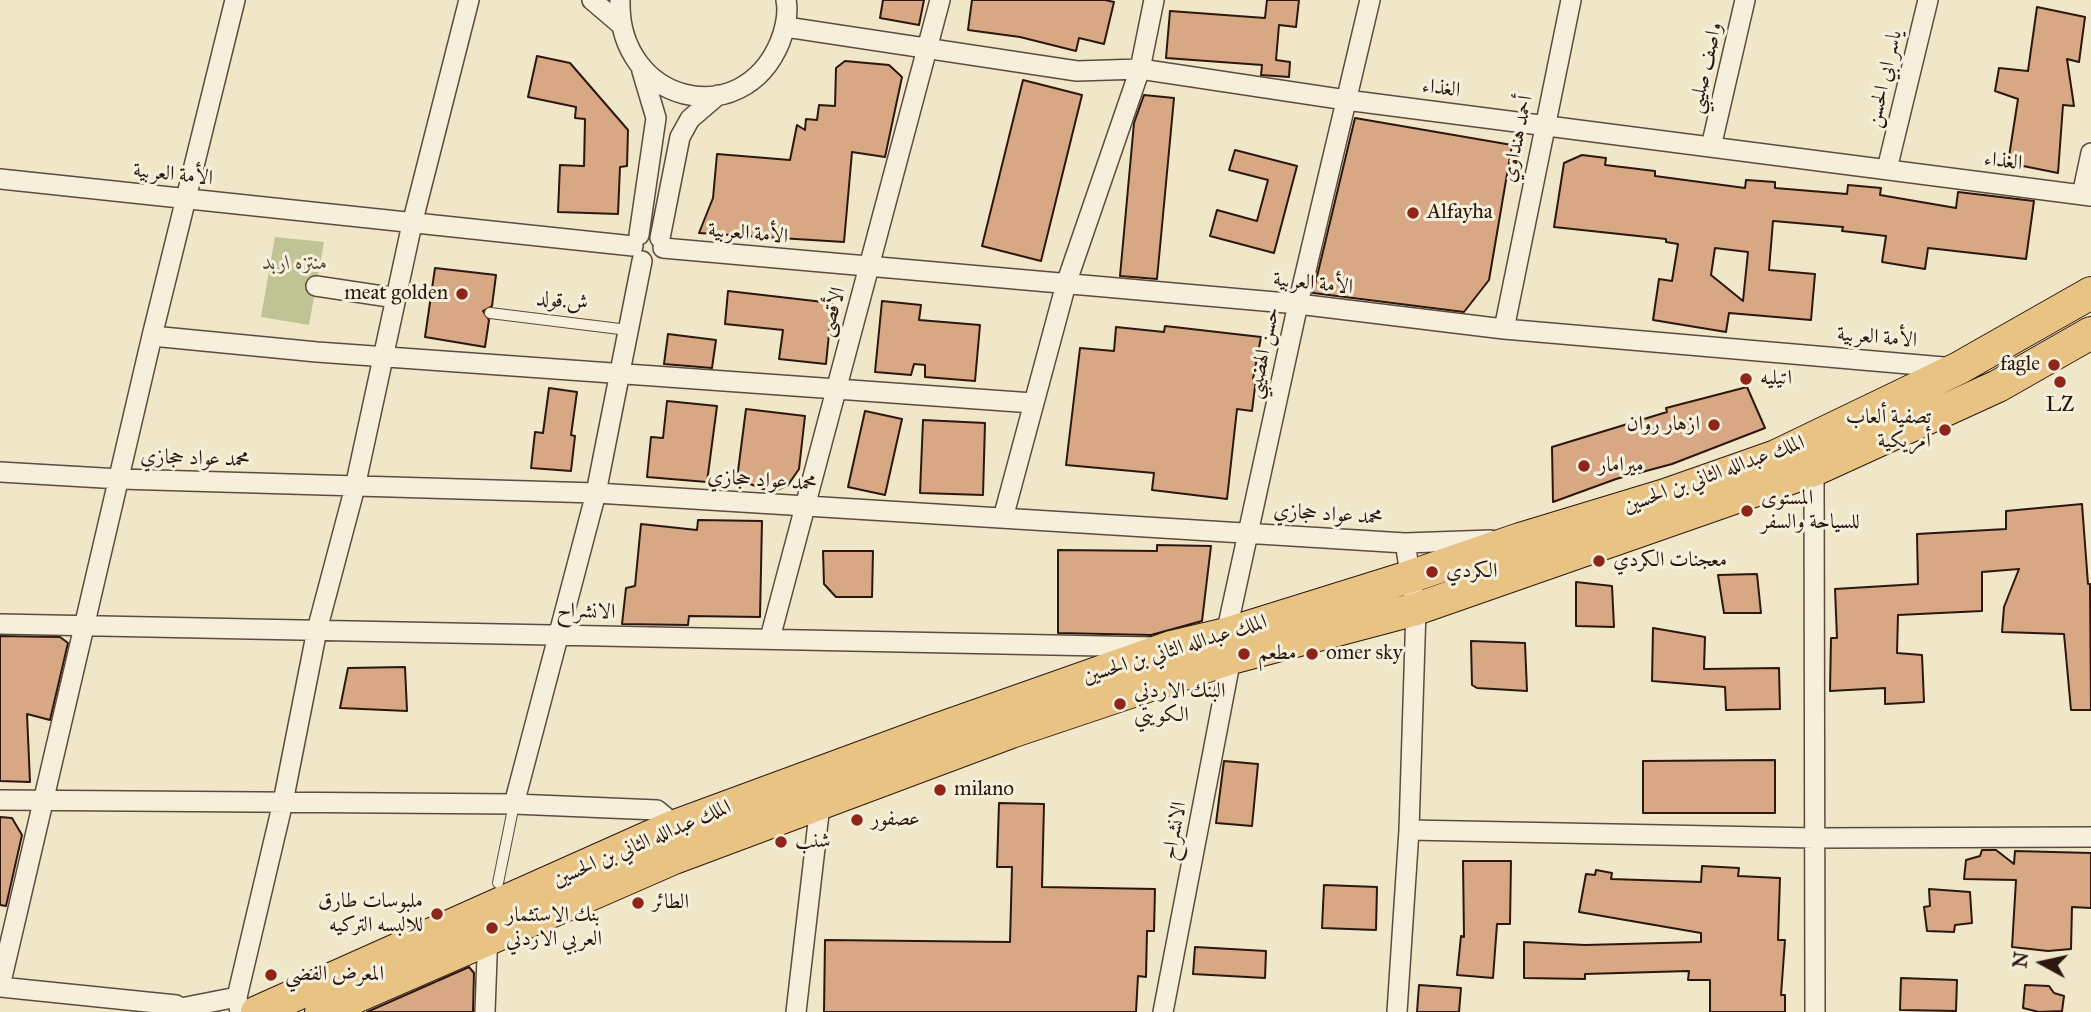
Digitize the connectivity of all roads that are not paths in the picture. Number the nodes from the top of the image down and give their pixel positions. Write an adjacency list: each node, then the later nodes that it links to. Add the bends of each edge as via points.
1 (235, 0): 25 (street)
2 (469, 0): 26 (street)
3 (592, 0): 12 (street)
4 (620, 0): 12 (street)
5 (786, 0): 13 (street)
6 (940, 0): 14 (street, الأقصى)
7 (1154, 0): 15 (street)
8 (1370, 0): 18 (street, حسن الهضيبي)
9 (1571, 0): 19 (street, أحمد هنداوي)
10 (1745, 0): 20 (street, واصف صليبي)
11 (1928, 0): 22 (street, ياسر ابي الحسن)
12 (620, 23): 16 (street, via 631,56)
13 (786, 27): 14 (street, الغذاء); 17 (street, via 773,59 750,82)
14 (929, 49): 15 (street, الغذاء, via 1077,71); 29 (street, الأقصى)
15 (1140, 69): 18 (street, الغذاء); 30 (street)
16 (642, 70): 17 (street, via 677,93); 28 (street, via 656,118)
17 (718, 95): 27 (street, via 690,119 680,136)
18 (1346, 100): 19 (street, الغذاء); 34 (street, حسن الهضيبي)
19 (1544, 125): 20 (street, الغذاء); 36 (street, أحمد هنداوي)
20 (1712, 147): 22 (street, الغذاء)
21 (2091, 153): 24 (street)
22 (1887, 169): 24 (street, الغذاء)
23 (0, 179): 25 (street, الأمة العربية)
24 (2086, 196)
25 (188, 199): 26 (street, الأمة العربية); 39 (street)
26 (412, 224): 28 (street, الأمة العربية); 33 (street)
27 (661, 243): 28 (street, الأمة العربية, via 648,232); 28 (street, via 658,259); 29 (street, الأمة العربية)
28 (638, 248): 37 (street)
29 (870, 268): 30 (street, الأمة العربية); 43 (street, الأقصى)
30 (1066, 284): 34 (street, الأمة العربية); 44 (street)
31 (316, 286): 33 (street)
32 (2091, 293): 41 (main road, الملك عبدالله الثاني بن الحسين)
33 (396, 298): 40 (street)
34 (1298, 304): 36 (street, الأمة العربية); 52 (street, حسن الهضيبي)
35 (491, 313): 37 (lane, ش.قولد)
36 (1504, 329): 41 (street, الأمة العربية)
37 (628, 330): 42 (street)
38 (2091, 333): 45 (main road, الملك عبدالله الثاني بن الحسين, via 1998,386)
39 (152, 337): 40 (street); 47 (street)
40 (383, 355): 42 (street); 48 (street)
41 (1959, 368): 53 (main road, الملك عبدالله الثاني بن الحسين, via 1776,456)
42 (620, 373): 43 (street); 49 (street)
43 (834, 390): 44 (street); 50 (street, الأقصى)
44 (1033, 403): 51 (street)
45 (1814, 470): 56 (main road, الملك عبدالله الثاني بن الحسين); 72 (street)
46 (0, 472): 47 (street, محمد عواد حجازي)
47 (120, 479): 48 (street, محمد عواد حجازي); 58 (street)
48 (355, 487): 49 (street, محمد عواد حجازي); 59 (street)
49 (596, 493): 50 (street, محمد عواد حجازي); 60 (street)
50 (804, 507): 51 (street, محمد عواد حجازي); 61 (street, الأقصى)
51 (1003, 518): 52 (street, محمد عواد حجازي)
52 (1249, 533): 54 (street, محمد عواد حجازي); 62 (street, حسن الهضيبي)
53 (1520, 539): 54 (street, محمد عواد حجازي); 55 (main road, الملك عبدالله الثاني بن الحسين)
54 (1405, 543): 55 (street)
55 (1412, 576): 56 (street); 62 (main road, الملك عبدالله الثاني بن الحسين)
56 (1416, 609): 62 (main road, الملك عبدالله الثاني بن الحسين); 70 (street)
57 (0, 624): 58 (street, الانشراح)
58 (87, 625): 59 (street, الانشراح); 65 (street)
59 (317, 630): 60 (street, الانشراح); 66 (street)
60 (559, 634): 61 (street, الانشراح); 67 (street)
61 (770, 638): 63 (street, الانشراح)
62 (1229, 646): 63 (main road, الملك عبدالله الثاني بن الحسين); 68 (main road, الملك عبدالله الثاني بن الحسين); 81 (street, الانشراح)
63 (1171, 647): 69 (main road, الملك عبدالله الثاني بن الحسين)
64 (0, 800): 65 (street)
65 (46, 801): 66 (street); 75 (street)
66 (283, 802): 67 (street); 76 (street)
67 (514, 804): 69 (street, via 657,810 668,819); 73 (lane)
68 (820, 805): 74 (main road, الملك عبدالله الثاني بن الحسين); 80 (street)
69 (667, 830): 74 (main road, الملك عبدالله الثاني بن الحسين)
70 (1409, 830): 72 (street); 82 (street)
71 (2091, 837): 72 (street)
72 (1815, 838): 83 (street)
73 (498, 883)
74 (487, 925): 76 (main road, الملك عبدالله الثاني بن الحسين); 78 (main road, الملك عبدالله الثاني بن الحسين); 79 (street)
75 (0, 986): 77 (street)
76 (245, 1007): 77 (street)
77 (183, 1010)
78 (321, 1012)
79 (485, 1012)
80 (796, 1012)
81 (1163, 1012)
82 (1397, 1012)
83 (1815, 1012)

